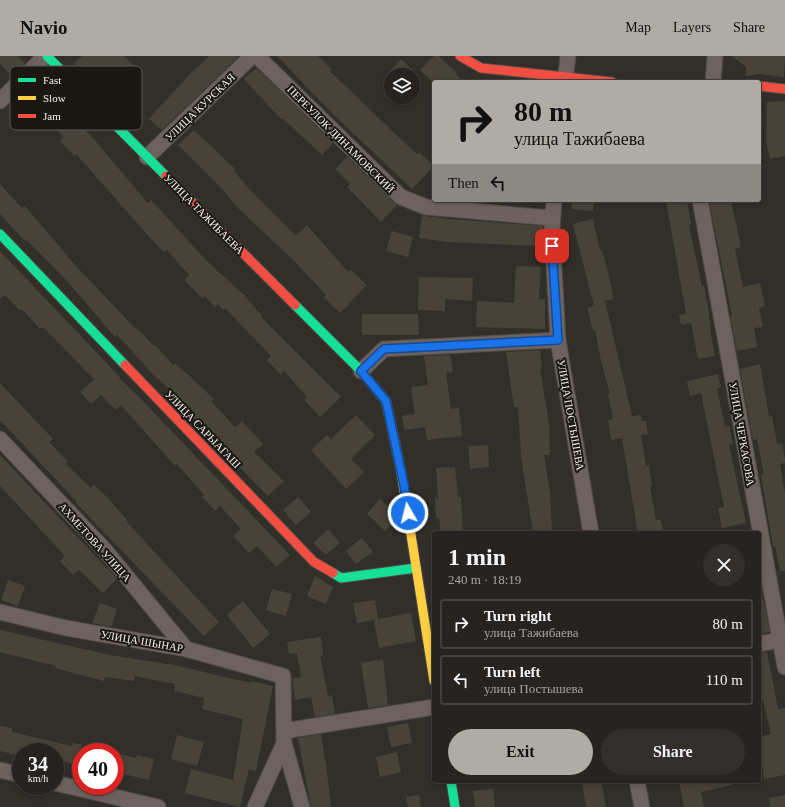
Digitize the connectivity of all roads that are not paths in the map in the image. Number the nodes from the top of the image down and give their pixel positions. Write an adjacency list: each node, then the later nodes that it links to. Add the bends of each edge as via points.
1 (46, 56): 7 (street); 8 (street, УЛИЦА ТАЖИБАЕВА)
2 (252, 56): 17 (street, УЛИЦА КУРСКАЯ)
3 (257, 56): 20 (street, ПЕРЕУЛОК ДИНАМОВСКИЙ, via 401,197 426,207)
4 (460, 56): 9 (street, via 481,68)
5 (568, 56): 9 (street)
6 (715, 56): 11 (street)
7 (36, 66)
8 (56, 66)
9 (565, 79): 10 (street)
10 (581, 80)
11 (713, 80)
12 (761, 86): 13 (street)
13 (785, 89)
14 (10, 90): 15 (street)
15 (0, 100)
16 (121, 130): 17 (street, УЛИЦА ТАЖИБАЕВА)
17 (148, 157): 23 (street, УЛИЦА ТАЖИБАЕВА)
18 (554, 202): 20 (street, УЛИЦА ПОСТЫШЕВА)
19 (700, 202): 28 (street, УЛИЦА ЧЕРКАСОВА)
20 (552, 218): 22 (street, УЛИЦА ПОСТЫШЕВА)
21 (0, 234): 26 (street, УЛИЦА САРЫАГАШ, via 314,562 341,578)
22 (558, 340): 23 (street, via 384,349); 25 (street, УЛИЦА ПОСТЫШЕВА)
23 (361, 371): 26 (street, УЛИЦА ТАЖИБАЕВА, via 386,401 404,485)
24 (0, 439): 30 (street, АХМЕТОВА УЛИЦА, via 104,549)
25 (591, 531)
26 (416, 568): 32 (street, УЛИЦА ТАЖИБАЕВА)
27 (0, 612): 30 (street, УЛИЦА ШЫНАР, via 66,628)
28 (782, 639): 29 (street); 31 (street, УЛИЦА ЧЕРКАСОВА)
29 (761, 644)
30 (186, 649): 34 (street, УЛИЦА ШЫНАР, via 284,676)
31 (785, 667)
32 (432, 668)
33 (432, 707): 34 (street)
34 (284, 737): 41 (street); 42 (street)
35 (0, 770): 36 (street)
36 (12, 773)
37 (451, 783): 43 (street)
38 (637, 783): 44 (street)
39 (64, 785): 40 (street)
40 (158, 807)
41 (255, 807)
42 (302, 807)
43 (455, 807)
44 (642, 807)

